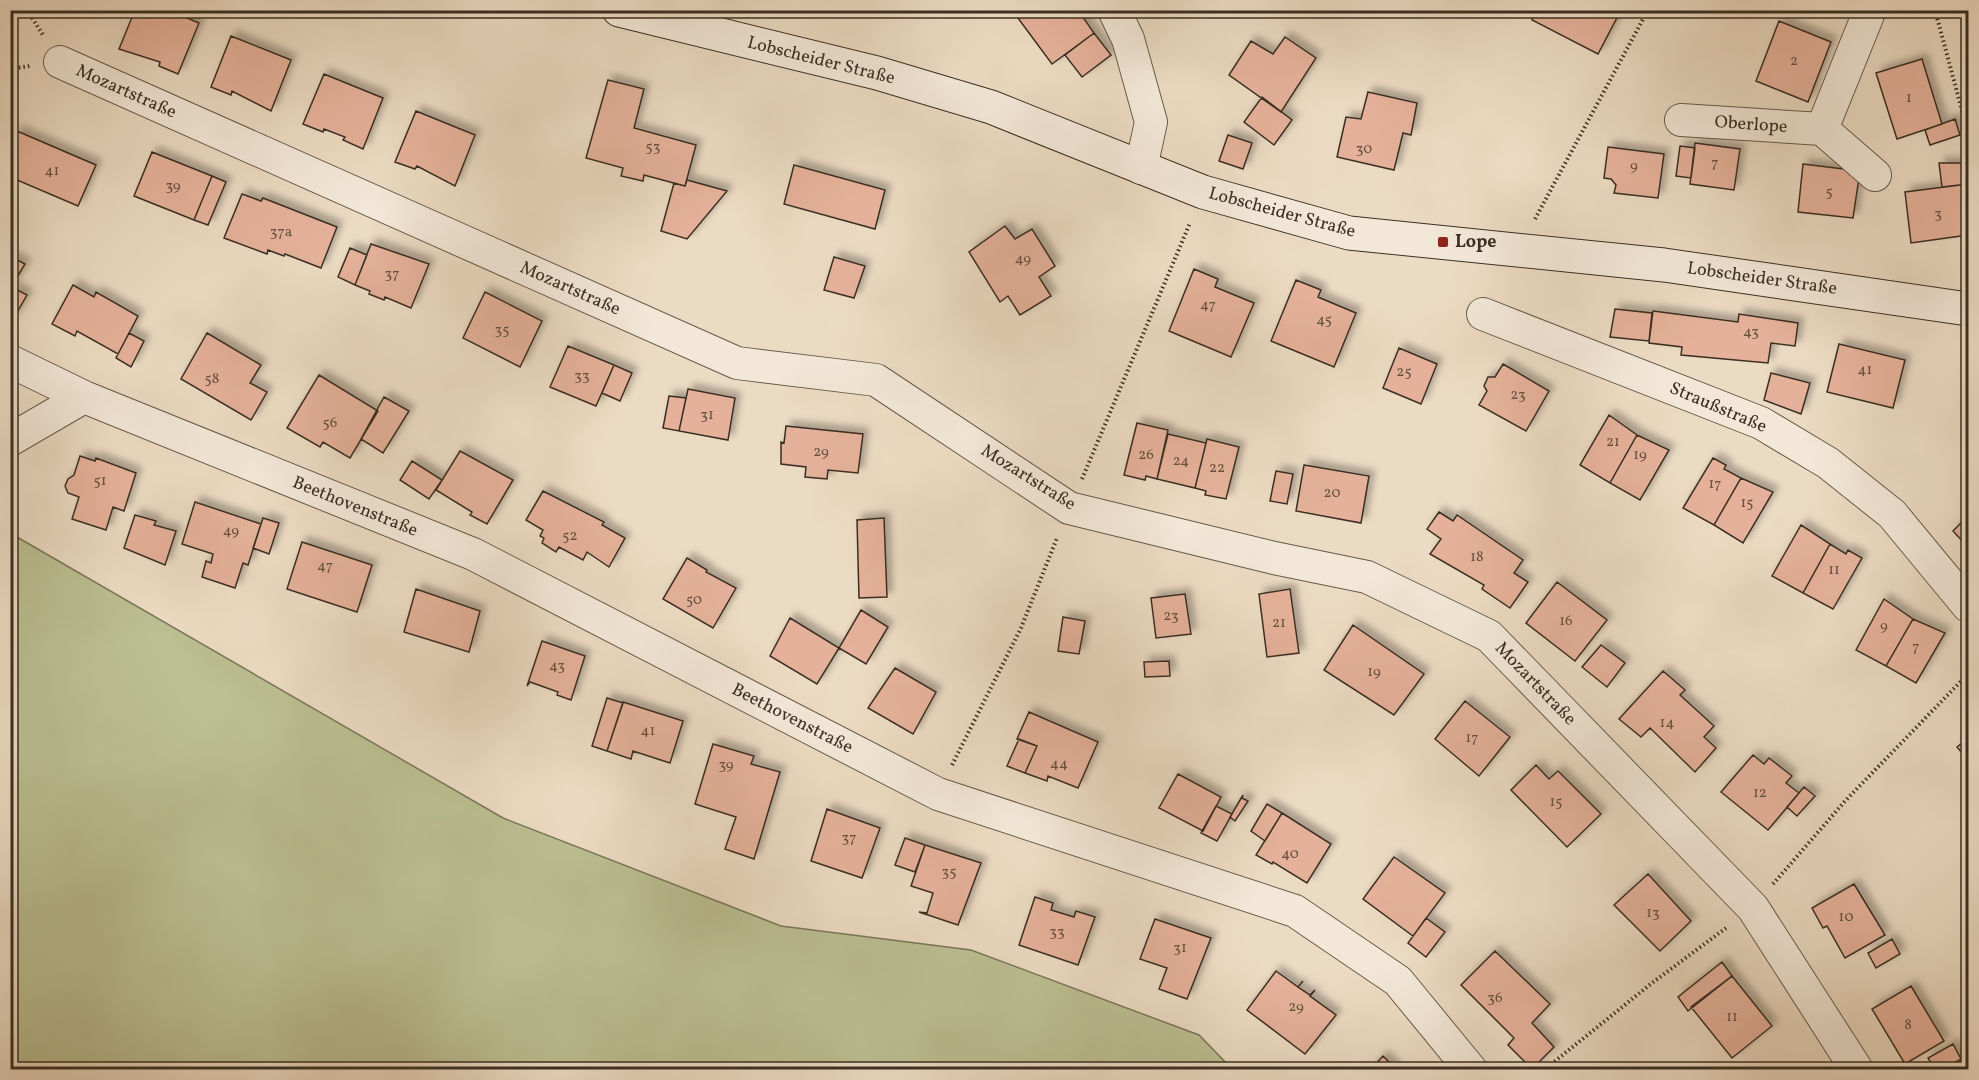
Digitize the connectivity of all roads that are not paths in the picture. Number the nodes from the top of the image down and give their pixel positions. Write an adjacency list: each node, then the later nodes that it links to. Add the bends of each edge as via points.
1 (619, 10): 7 (street, Lobscheider Straße, via 877,73 991,107)
2 (1114, 10): 7 (street, via 1128,39 1151,122)
3 (1870, 10): 6 (street)
4 (60, 62): 16 (street, Mozartstraße, via 737,363 876,380 1069,508 1367,577 1490,636 1753,908)
5 (1681, 120): 6 (street, Oberlope)
6 (1822, 129): 8 (street)
7 (1140, 168): 9 (street, Lobscheider Straße, via 1203,192 1349,233 1664,265)
8 (1875, 176)
9 (1968, 309)
10 (1484, 314): 14 (street, Straußstraße, via 1761,423 1828,463 1892,514)
11 (10, 361): 12 (street, Beethovenstraße)
12 (84, 397): 13 (street); 15 (street, Beethovenstraße, via 473,554 938,794 1295,911 1398,981)
13 (10, 440)
14 (1968, 606)
15 (1471, 1070)
16 (1857, 1070)

